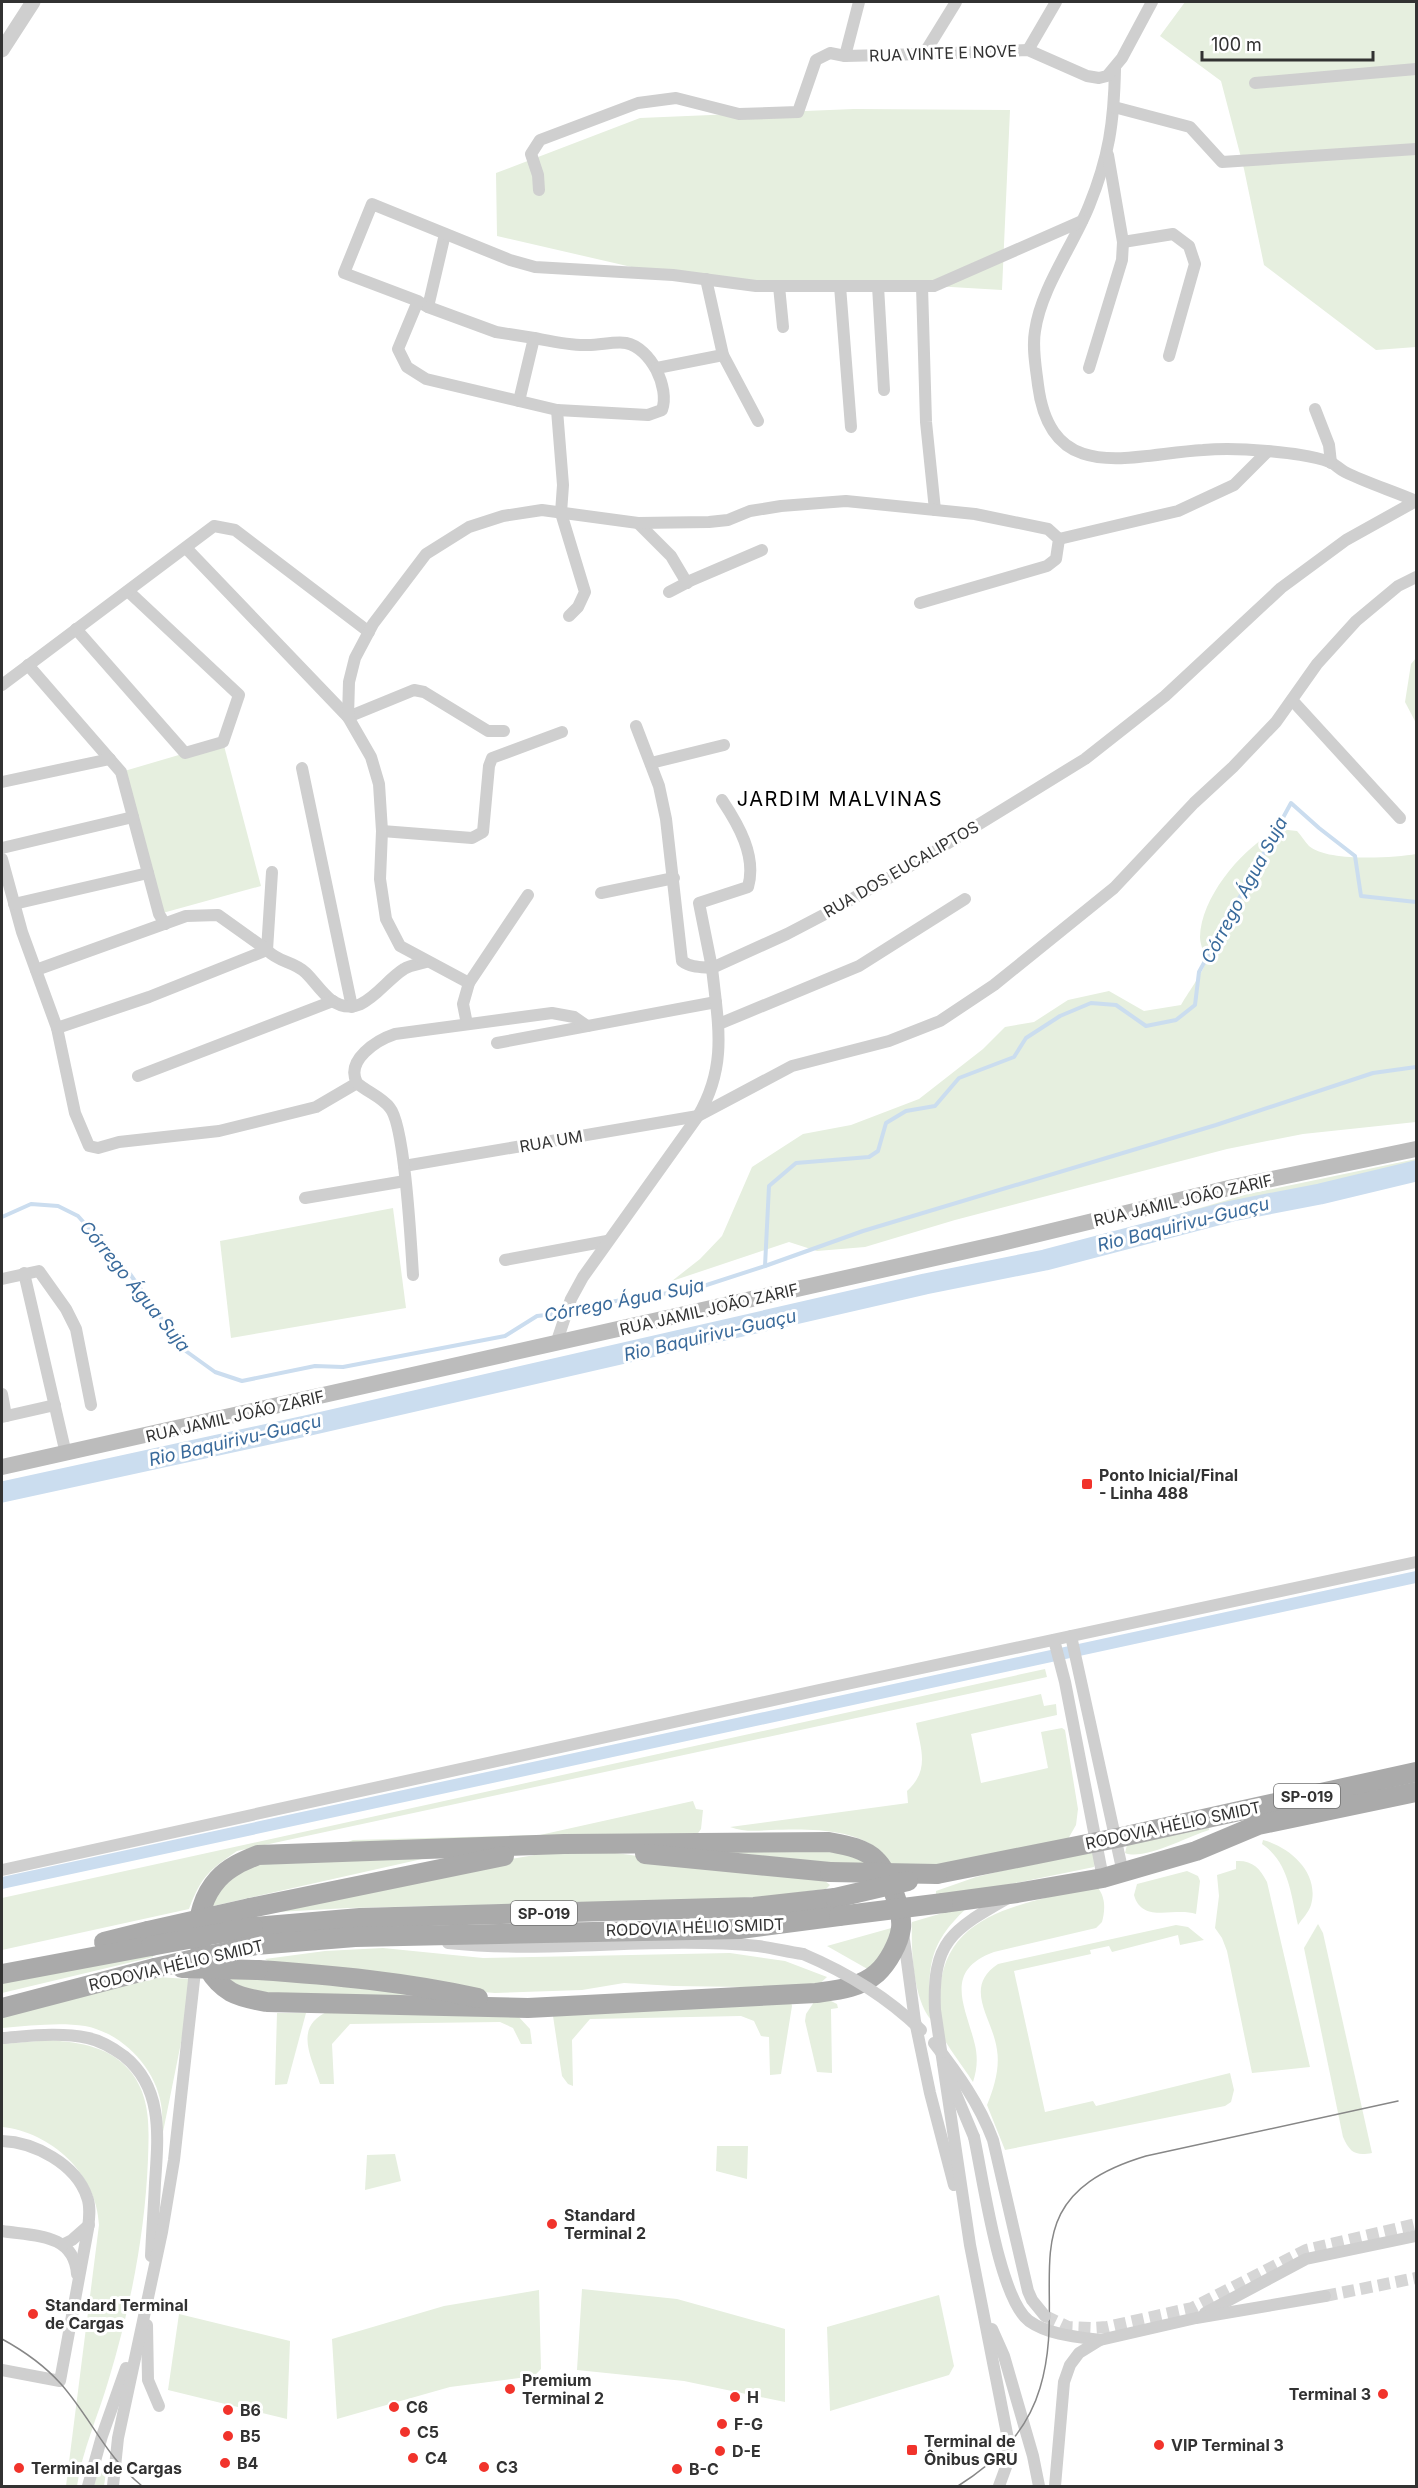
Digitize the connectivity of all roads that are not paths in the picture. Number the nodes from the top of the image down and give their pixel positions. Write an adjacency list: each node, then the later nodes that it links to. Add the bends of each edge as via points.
1 (33, 2): 6 (street)
2 (860, 2): 9 (street)
3 (956, 2): 8 (street)
4 (1056, 2): 7 (street)
5 (1152, 2): 10 (street)
6 (2, 50)
7 (1028, 50): 8 (street, RUA VINTE E NOVE); 10 (street, RUA VINTE E NOVE, via 1087,76 1099,78)
8 (924, 54): 9 (street, RUA VINTE E NOVE)
9 (845, 56): 16 (street, RUA VINTE E NOVE, via 830,53 816,60 798,112 739,114 676,98 638,103 540,141 531,154)
10 (1115, 69): 13 (street)
11 (1416, 69): 12 (street)
12 (1255, 83)
13 (1114, 107): 14 (street, via 1190,127 1222,162); 15 (street)
14 (1416, 149)
15 (1108, 154): 17 (street); 19 (street)
16 (539, 190)
17 (1082, 221): 24 (street, via 934,286); 38 (street, via 1043,299 1034,332 1039,396 1047,422 1058,437 1074,452 1115,459 1203,450)
18 (445, 234): 20 (street, via 535,267); 25 (street); 25 (street, via 372,204 344,273)
19 (1123, 242): 29 (street, via 1173,234 1189,246 1195,264); 31 (street, via 1122,260)
20 (706, 279): 21 (street); 28 (street)
21 (779, 286): 22 (street); 26 (street)
22 (840, 286): 23 (street); 37 (street)
23 (878, 286): 24 (street); 32 (street)
24 (922, 286): 41 (street, via 926,422)
25 (423, 304): 27 (street, via 496,332); 33 (street, via 398,349 407,367 426,379)
26 (783, 327)
27 (534, 338): 30 (street, via 584,345 626,343 638,348); 33 (street)
28 (723, 355): 30 (street); 36 (street)
29 (1170, 356)
30 (657, 368): 35 (street, via 666,399 662,410 648,415)
31 (1089, 368)
32 (884, 390)
33 (519, 401): 35 (street)
34 (1315, 409): 39 (street, via 1329,445)
35 (557, 410): 42 (street)
36 (758, 422)
37 (851, 427)
38 (1268, 451): 39 (street); 44 (street, via 1234,485 1178,511)
39 (1331, 463): 40 (street)
40 (1416, 501): 83 (street, RUA DOS EUCALIPTOS, via 1346,540 1281,588 1166,696 1085,759 924,858 787,934)
41 (935, 510): 43 (street, via 846,501 781,506 750,511 728,520); 44 (street, via 1048,529)
42 (561, 513): 43 (street); 52 (street, via 585,592); 54 (street, via 542,510 503,516 444,540 426,554)
43 (638, 523): 48 (street, via 671,556)
44 (1059, 539): 51 (street, via 1056,559 1047,566)
45 (186, 548): 49 (street); 54 (street, via 214,526 235,530); 58 (street)
46 (762, 550): 48 (street)
47 (1416, 577): 57 (street, via 1398,586 1356,621 1317,664)
48 (687, 583): 50 (street)
49 (128, 591): 53 (street); 53 (street, via 239,695 223,742 185,753)
50 (669, 592)
51 (920, 603)
52 (569, 616)
53 (76, 629): 55 (street)
54 (369, 632): 58 (street, via 355,658 349,682)
55 (28, 665): 56 (street); 63 (street)
56 (2, 685)
57 (1292, 700): 69 (street); 96 (street, via 1276,722 1114,888 994,985 940,1021 889,1041 792,1066)
58 (348, 717): 60 (street, via 414,690 424,692 488,731); 70 (street, via 376,775)
59 (636, 726): 64 (street)
60 (504, 731)
61 (562, 732): 70 (street, via 492,758 483,832 479,837)
62 (724, 745): 64 (street)
63 (110, 759): 66 (street); 68 (street, via 121,771)
64 (651, 763): 75 (street, via 666,819)
65 (302, 768): 88 (street)
66 (2, 782)
67 (722, 800): 83 (street, via 739,825 751,877 748,887 699,903)
68 (133, 817): 71 (street); 74 (street)
69 (1400, 818)
70 (382, 831): 82 (street, via 380,879 386,919 400,946)
71 (2, 848)
72 (2, 859): 79 (street)
73 (272, 872): 81 (street)
74 (148, 873): 79 (street); 80 (street)
75 (674, 878): 76 (street); 83 (street, via 682,961)
76 (601, 893)
77 (528, 895): 85 (street)
78 (965, 899): 90 (street, via 859,966)
79 (14, 904): 84 (street)
80 (165, 924): 81 (street, via 186,916 218,915); 84 (street)
81 (267, 950): 86 (street, via 275,959 305,971); 92 (street)
82 (426, 962): 85 (street); 88 (street, via 405,968 368,1000)
83 (712, 968): 87 (street)
84 (36, 970): 92 (street)
85 (469, 983): 89 (street, via 464,1004)
86 (333, 1001): 88 (street); 94 (street)
87 (716, 1002): 90 (street); 91 (street)
88 (352, 1007)
89 (467, 1024): 91 (street, via 552,1013 574,1017); 95 (street, via 395,1034 374,1042 357,1064)
90 (719, 1024): 96 (street, via 717,1070)
91 (587, 1026): 93 (street)
92 (57, 1028): 95 (street, via 75,1113 89,1146 98,1148 119,1142 219,1131 316,1107)
93 (497, 1043)
94 (138, 1076)
95 (357, 1083): 98 (street, via 395,1115)
96 (698, 1116): 98 (street, RUA UM); 101 (street)
97 (1416, 1149): 106 (main road, RUA JAMIL JOÃO ZARIF, via 1233,1187)
98 (404, 1166): 99 (street)
99 (405, 1181): 100 (street); 104 (street)
100 (304, 1198)
101 (607, 1241): 102 (street); 106 (street, via 571,1299)
102 (505, 1260)
103 (24, 1273): 105 (street); 108 (street); 109 (street, via 39,1271 66,1309 76,1329)
104 (413, 1275)
105 (2, 1279)
106 (556, 1344): 111 (main road, RUA JAMIL JOÃO ZARIF)
107 (2, 1394): 110 (street)
108 (55, 1405): 110 (street); 111 (street)
109 (91, 1405)
110 (4, 1417)
111 (66, 1454): 112 (main road, RUA JAMIL JOÃO ZARIF)
112 (2, 1467)
113 (1416, 1562): 114 (street)
114 (1072, 1641): 115 (street); 118 (street)
115 (1056, 1645): 119 (street); 121 (street)
116 (1416, 1772): 118 (main road, RODOVIA HÉLIO SMIDT / SP-019)
117 (1416, 1792): 122 (main road, RODOVIA HÉLIO SMIDT / SP-019, via 1270,1822 1196,1851)
118 (1117, 1838): 119 (main road, RODOVIA HÉLIO SMIDT / SP-019); 122 (street)
119 (1096, 1842): 123 (main road, RODOVIA HÉLIO SMIDT / SP-019); 124 (street)
120 (564, 1844): 123 (main road, bridge, via 830,1872); 127 (main road, via 841,1844 875,1858 884,1868); 130 (main road, bridge, via 250,1908); 131 (main road, via 258,1855 228,1870 207,1893)
121 (2, 1870)
122 (1123, 1872): 124 (main road, RODOVIA HÉLIO SMIDT / SP-019)
123 (937, 1874): 126 (main road, RODOVIA HÉLIO SMIDT / SP-019, bridge)
124 (1103, 1878): 125 (main road, RODOVIA HÉLIO SMIDT / SP-019)
125 (1017, 1893): 126 (main road, RODOVIA HÉLIO SMIDT / SP-019, bridge, via 943,1903); 144 (street, via 953,1934 940,1956 934,1980 935,2010)
126 (837, 1907): 128 (main road, RODOVIA HÉLIO SMIDT / SP-019, via 360,1918); 129 (main road, RODOVIA HÉLIO SMIDT / SP-019, via 740,1929)
127 (901, 1928): 136 (main road, via 891,1954 877,1973 843,1989); 144 (street, via 923,2062)
128 (255, 1936): 129 (main road, RODOVIA HÉLIO SMIDT / SP-019, via 306,1940); 130 (main road, RODOVIA HÉLIO SMIDT / SP-019, bridge); 133 (main road, RODOVIA HÉLIO SMIDT / SP-019, bridge)
129 (396, 1936): 138 (street, bridge, via 493,1947 711,1944 759,1946 803,1954 852,1976 878,1993)
130 (149, 1938): 132 (main road); 134 (main road, RODOVIA HÉLIO SMIDT / SP-019)
131 (197, 1940): 136 (main road, via 217,1980 231,1992 247,1998 292,2004); 147 (street, via 174,2160)
132 (2, 1966)
133 (155, 1968): 135 (main road, RODOVIA HÉLIO SMIDT / SP-019); 136 (main road, bridge, via 333,1975)
134 (2, 1974)
135 (2, 2008)
136 (528, 2008)
137 (2, 2038): 147 (street, via 61,2034 89,2038 111,2046 147,2082 158,2134)
138 (934, 2043): 149 (street, bridge, via 964,2082 984,2117 993,2140 1028,2291); 152 (street, bridge, via 974,2137 1010,2294 1029,2320 1041,2327)
139 (2, 2140): 140 (street, via 39,2150 70,2170 87,2196)
140 (89, 2225): 143 (street); 145 (street)
141 (2, 2231): 143 (street)
142 (1416, 2236): 150 (street, via 1306,2259)
143 (64, 2244): 145 (street, via 75,2258)
144 (970, 2245): 148 (street)
145 (77, 2284): 153 (street, via 60,2381)
146 (1324, 2296): 150 (street)
147 (147, 2300): 151 (street); 154 (street, via 148,2380)
148 (982, 2305): 157 (street, via 1008,2439 1006,2467); 158 (street, via 1004,2356)
149 (1045, 2316)
150 (1196, 2318): 152 (street)
151 (143, 2321): 155 (street); 156 (street, via 118,2438)
152 (1100, 2340): 159 (street, via 1079,2352 1066,2373)
153 (2, 2370)
154 (159, 2406)
155 (88, 2487)
156 (113, 2487)
157 (999, 2487)
158 (1039, 2487)
159 (1055, 2487)

